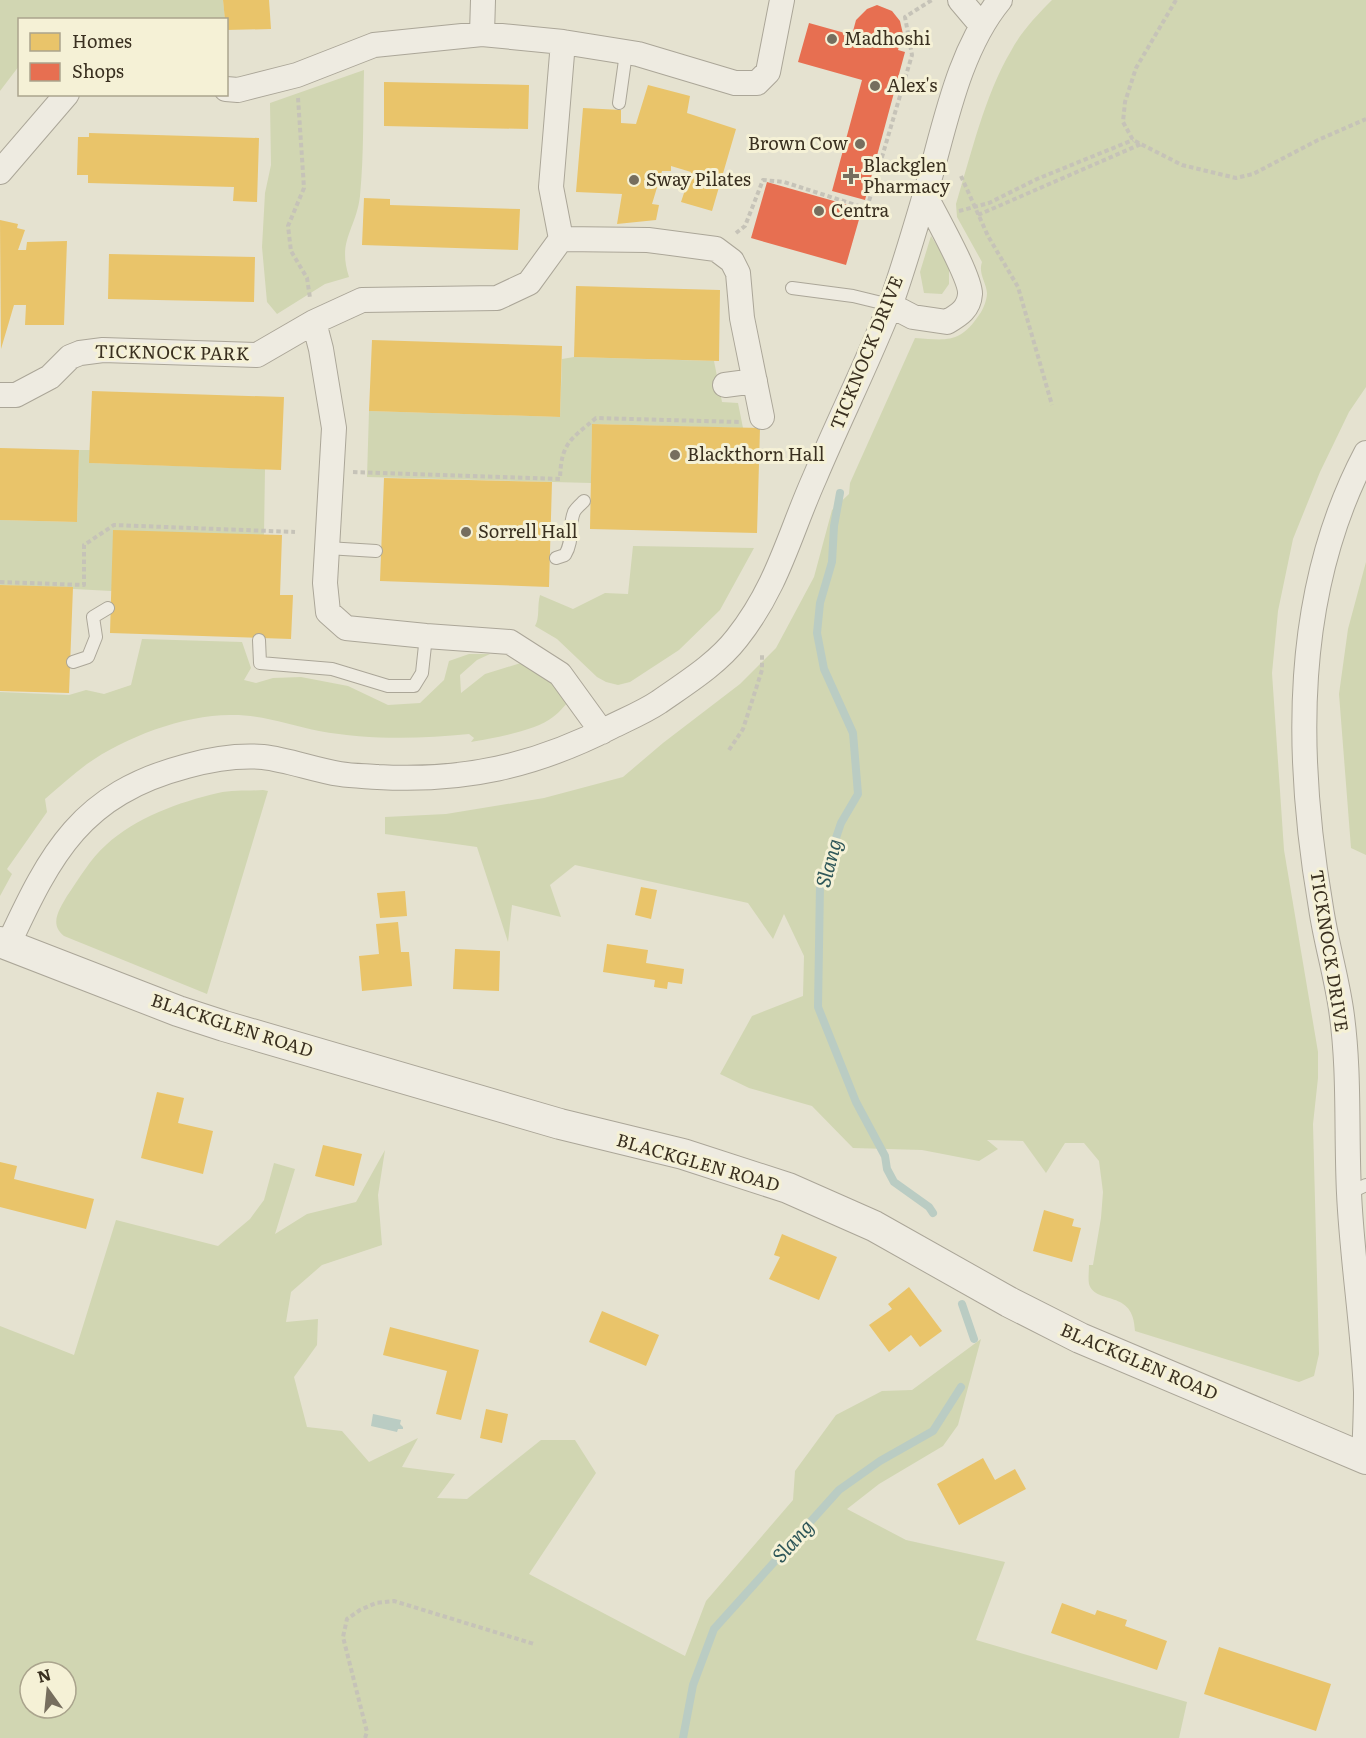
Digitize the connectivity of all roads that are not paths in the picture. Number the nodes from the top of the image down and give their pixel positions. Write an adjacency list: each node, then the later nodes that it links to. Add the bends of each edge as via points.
1 (483, 0): 6 (street)
2 (782, 0): 8 (street, via 768,72 756,83 735,83)
3 (960, 0): 5 (street)
4 (1000, 0): 5 (street, TICKNOCK DRIVE)
5 (982, 26): 13 (street, TICKNOCK DRIVE, via 954,92)
6 (482, 34): 7 (street); 9 (street, via 374,45 297,75)
7 (563, 42): 8 (street); 14 (street, via 551,187)
8 (626, 52): 11 (lane)
9 (228, 89)
10 (65, 96): 12 (street)
11 (619, 103)
12 (0, 172)
13 (925, 195): 16 (street, TICKNOCK DRIVE); 16 (street, via 963,270 970,293 964,311 947,322 914,316)
14 (561, 239): 17 (street, TICKNOCK PARK, via 529,284 497,298 362,300); 18 (street, via 648,240 716,249 732,261 738,273 742,318)
15 (792, 288): 16 (lane)
16 (890, 304): 31 (street, TICKNOCK DRIVE, via 780,568 758,609 734,642 698,675 654,705)
17 (314, 322): 20 (street, TICKNOCK PARK, via 257,355 103,350 80,353 70,357 50,377 16,395); 24 (street, via 334,428)
18 (755, 381): 19 (street); 21 (street)
19 (725, 385)
20 (0, 395)
21 (762, 417)
22 (1366, 453): 33 (street, TICKNOCK DRIVE, via 1334,526 1323,564 1308,638 1304,695 1314,856 1341,1007)
23 (584, 501): 26 (lane, via 574,511 571,545 565,555)
24 (327, 548): 25 (lane); 28 (street, via 328,612 346,628)
25 (376, 551)
26 (556, 558)
27 (108, 609): 30 (lane, via 93,617 96,637 88,657)
28 (426, 636): 29 (lane, via 422,673 414,686 388,686 332,669 260,663); 31 (street, via 510,642 560,674)
29 (259, 640)
30 (73, 662)
31 (602, 732): 32 (street, TICKNOCK DRIVE, via 499,770 444,778 338,774 264,757 231,757 162,773 118,793 70,834 44,870)
32 (4, 943): 34 (street, BLACKGLEN ROAD, via 233,1029 560,1124 683,1154 788,1188 874,1226 1080,1338)
33 (1357, 1189): 34 (street, TICKNOCK DRIVE)
34 (1365, 1459)

